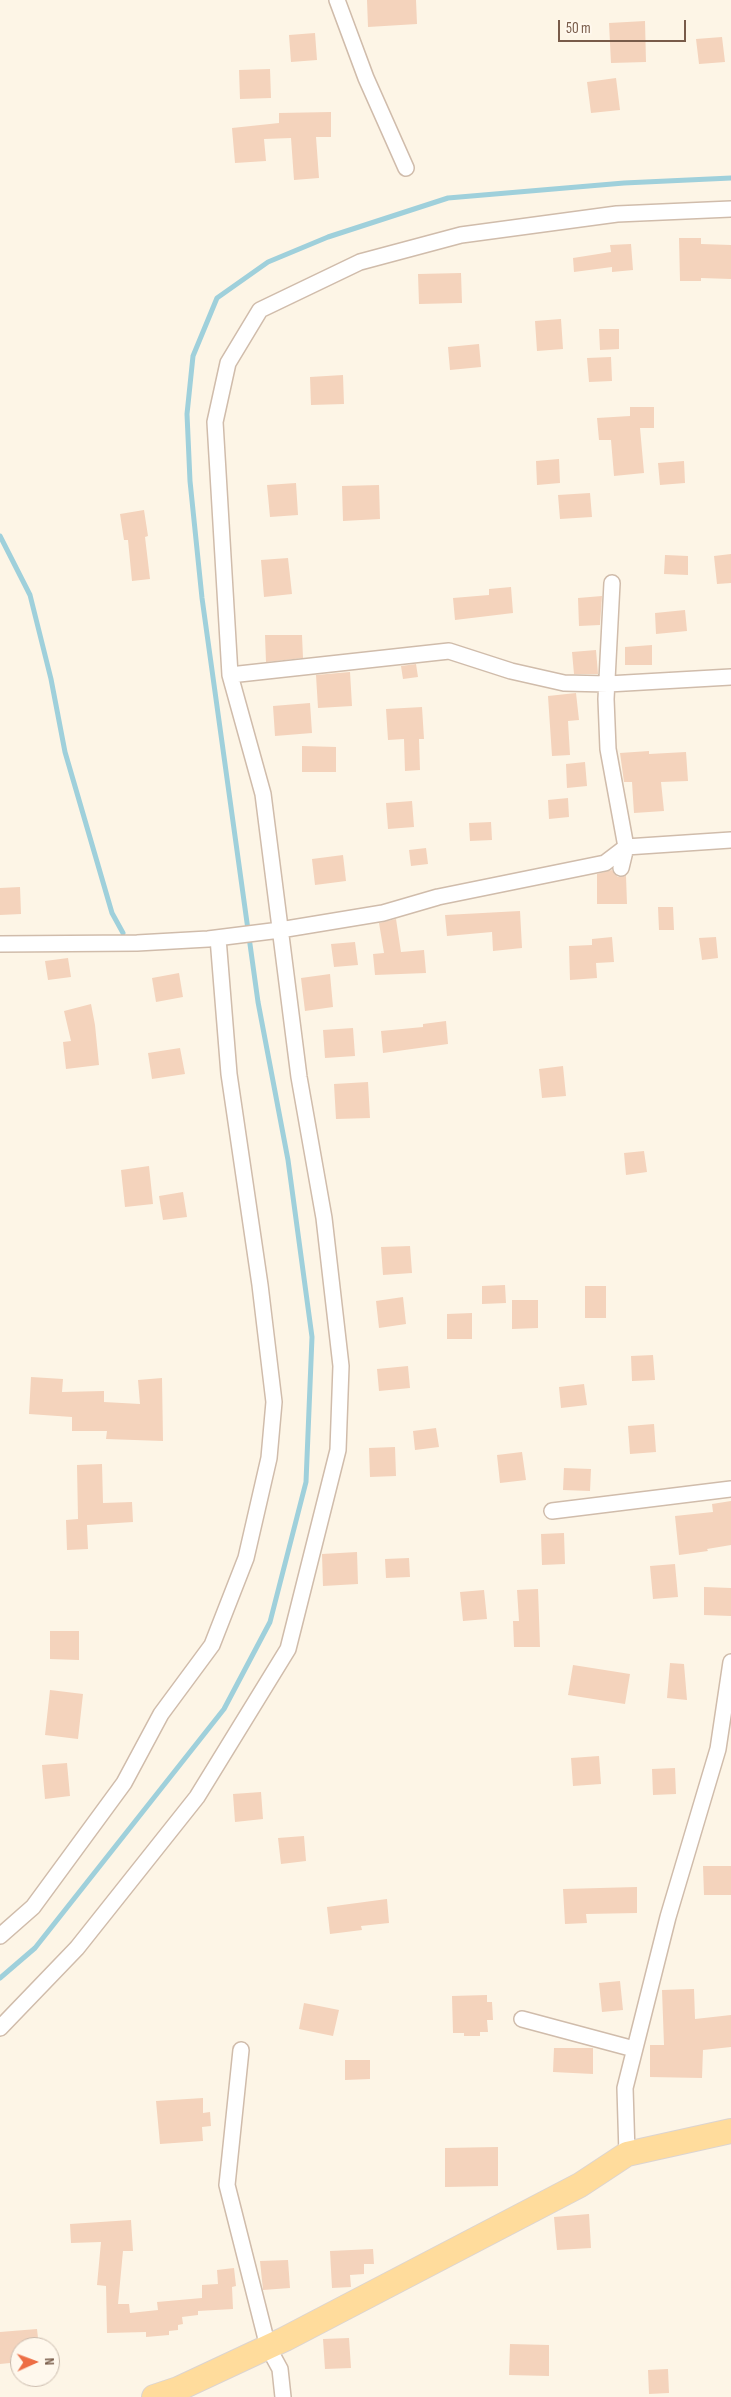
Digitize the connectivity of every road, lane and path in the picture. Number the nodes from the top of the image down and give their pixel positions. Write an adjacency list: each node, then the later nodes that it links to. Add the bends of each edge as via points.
1 (337, 0): 2 (street, via 366,78)
2 (406, 168)
3 (731, 209): 5 (street, via 617,214 461,235 360,262 260,310 228,363 215,422)
4 (612, 583): 7 (street)
5 (230, 675): 7 (street, via 449,651 511,671 564,683); 11 (street, via 263,794)
6 (731, 677): 7 (street)
7 (608, 684): 9 (street, via 608,749)
8 (731, 840): 9 (street)
9 (626, 847): 10 (street); 11 (street, via 605,863 438,897 383,913)
10 (621, 868)
11 (280, 930): 12 (street); 19 (street, via 299,1078 324,1218 341,1366 338,1450 288,1649 197,1797 77,1948)
12 (218, 938): 13 (street, via 136,943); 17 (street, via 229,1074 274,1402 269,1458 246,1558 212,1645 162,1714 124,1783 33,1907)
13 (0, 944)
14 (731, 1489): 15 (street)
15 (552, 1511)
16 (731, 1662): 20 (street, via 718,1749 668,1917)
17 (0, 1936)
18 (522, 2019): 20 (street)
19 (0, 2028)
20 (634, 2049): 23 (street, via 625,2088)
21 (241, 2050): 24 (street, via 227,2185)
22 (731, 2131): 23 (main road)
23 (627, 2154): 24 (main road, via 580,2185)
24 (268, 2347): 25 (main road); 26 (street, via 280,2369)
25 (154, 2397)
26 (283, 2397)

